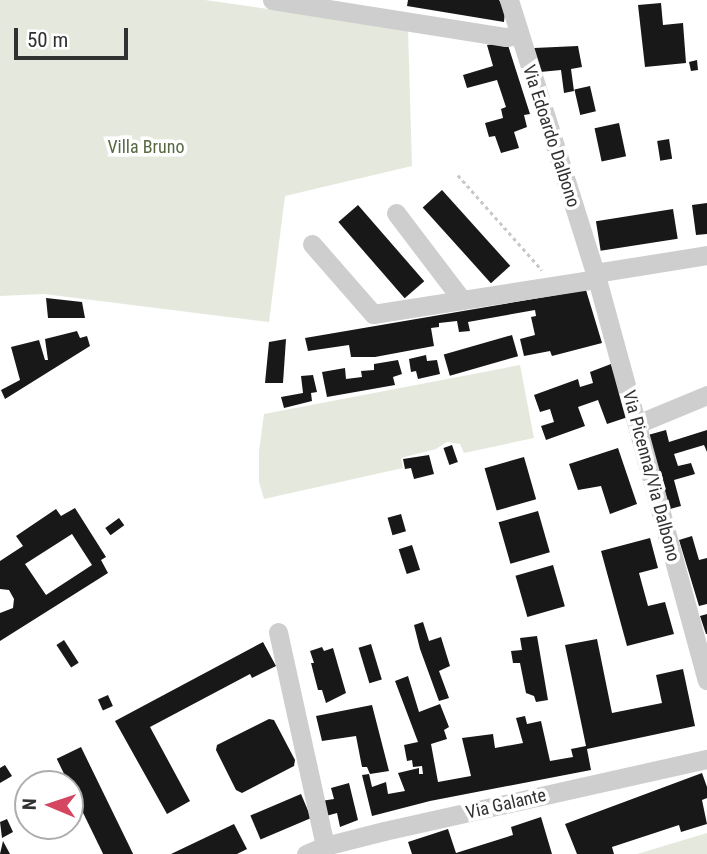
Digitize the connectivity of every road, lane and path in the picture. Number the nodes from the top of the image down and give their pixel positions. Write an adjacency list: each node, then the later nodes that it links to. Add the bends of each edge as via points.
1 (272, 0): 3 (street, via 506,37)
2 (509, 0): 3 (street, Via Edoardo Dalbono)
3 (519, 35): 8 (street, Via Edoardo Dalbono)
4 (458, 175): 9 (path)
5 (396, 213): 10 (street)
6 (312, 244): 10 (street, via 373,314)
7 (707, 255): 8 (street)
8 (596, 276): 9 (street); 12 (street, Via Picenna/Via Dalbono)
9 (556, 285): 10 (street)
10 (462, 300)
11 (707, 395): 12 (street)
12 (637, 424): 14 (street, Via Picenna/Via Dalbono)
13 (278, 632): 16 (street)
14 (706, 670)
15 (707, 759): 16 (street, Via Galante)
16 (325, 846): 17 (street, Via Galante)
17 (306, 854)

